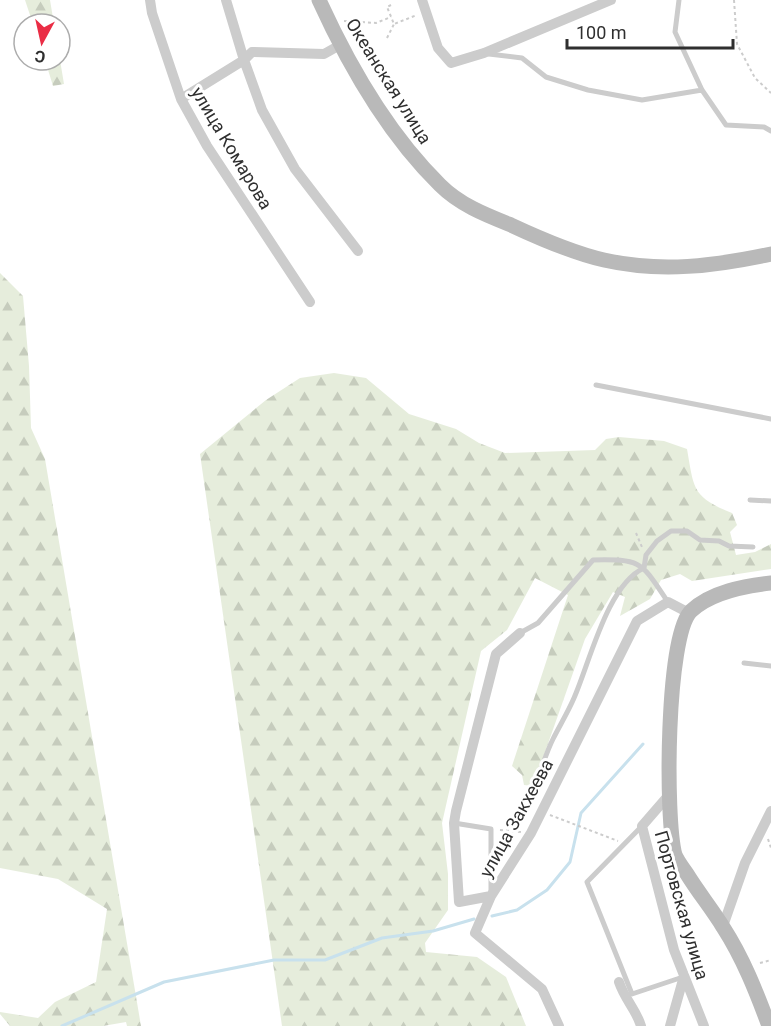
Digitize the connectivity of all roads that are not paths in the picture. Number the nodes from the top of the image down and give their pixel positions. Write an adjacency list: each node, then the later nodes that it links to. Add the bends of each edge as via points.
1 (150, 0): 11 (street, улица Комарова)
2 (226, 0): 9 (street)
3 (319, 0): 7 (main road, Океанская улица)
4 (422, 0): 8 (street, via 438,48 451,63)
5 (611, 0): 8 (street)
6 (679, 0): 10 (lane, via 675,32)
7 (340, 45): 9 (street, via 324,54 252,52); 14 (main road, Океанская улица, via 414,157 442,187 471,208 603,260 643,267 683,268)
8 (484, 54): 10 (lane, via 522,58 546,77 642,100)
9 (244, 60): 11 (street); 13 (street, via 262,110 294,169)
10 (702, 90): 12 (lane, via 726,125 764,127)
11 (180, 99): 15 (street, улица Комарова)
12 (771, 131)
13 (358, 251)
14 (771, 254)
15 (310, 302)
16 (596, 385): 17 (lane)
17 (771, 419)
18 (750, 500): 19 (lane)
19 (771, 501)
20 (753, 547): 21 (lane, via 729,546 700,540 687,531 671,531 646,555)
21 (644, 568): 23 (lane); 25 (lane, via 626,559 593,560 538,623); 28 (lane, via 633,573 596,635 574,698)
22 (771, 583): 24 (main road, via 715,595)
23 (668, 602): 24 (street); 33 (street, улица Закхеева, via 637,621 531,832)
24 (689, 612): 29 (main road, via 676,657)
25 (520, 633): 31 (street, улица Закхеева, via 496,654)
26 (744, 663): 27 (lane)
27 (771, 666)
28 (536, 782)
29 (668, 796): 32 (street); 34 (main road, via 676,855)
30 (771, 811): 34 (street, via 745,863)
31 (454, 823): 33 (lane, via 491,829); 33 (street, улица Закхеева, via 459,902)
32 (642, 826): 35 (street, Портовская улица); 35 (lane, via 587,882 632,994)
33 (491, 896): 37 (street, via 475,933 542,988)
34 (723, 926): 41 (main road, via 751,976)
35 (684, 976): 39 (street); 40 (street, Портовская улица)
36 (619, 982): 38 (street)
37 (559, 1026)
38 (641, 1026)
39 (670, 1026)
40 (704, 1026)
41 (769, 1026)

